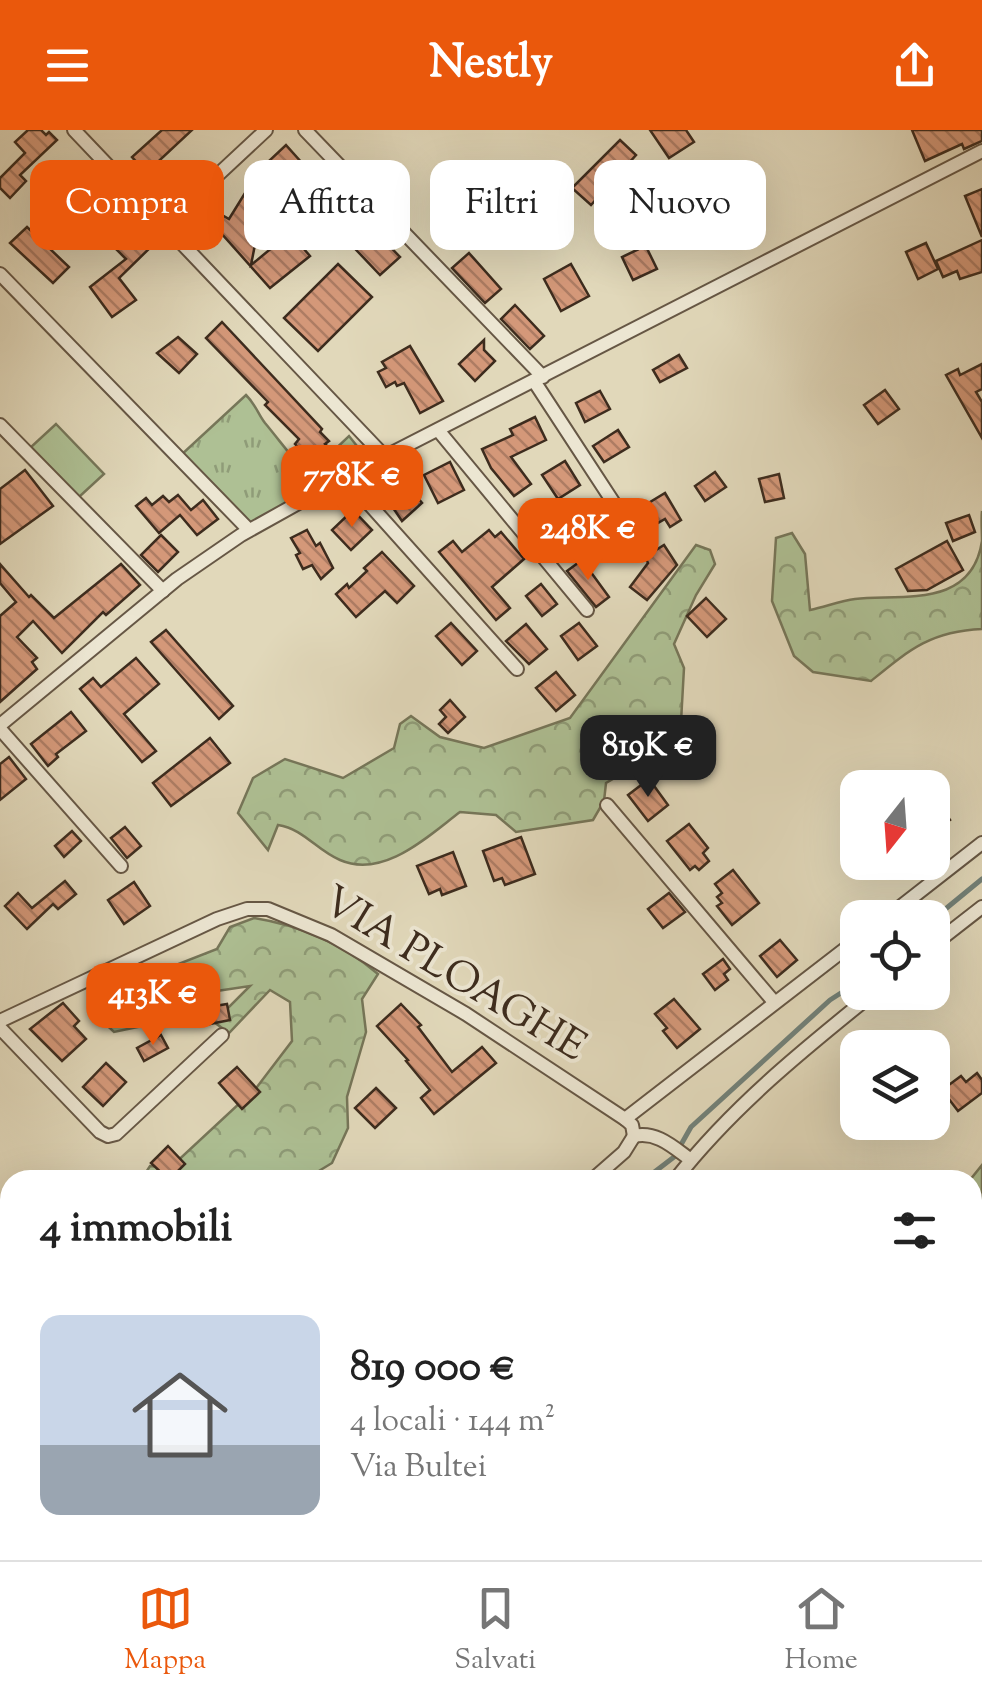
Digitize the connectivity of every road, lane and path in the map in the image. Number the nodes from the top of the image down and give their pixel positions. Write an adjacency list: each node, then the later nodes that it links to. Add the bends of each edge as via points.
1 (74, 130): 5 (street)
2 (266, 130): 6 (street)
3 (305, 130): 9 (street)
4 (982, 151): 9 (street)
5 (103, 160)
6 (224, 169)
7 (189, 250): 12 (street)
8 (0, 274): 14 (street)
9 (539, 379): 11 (street); 15 (street)
10 (0, 425): 16 (street)
11 (438, 430): 12 (street); 17 (street)
12 (385, 457): 13 (street)
13 (346, 477): 14 (street); 18 (street)
14 (250, 530): 16 (street)
15 (636, 537)
16 (163, 591): 19 (street)
17 (587, 610)
18 (517, 669)
19 (0, 727): 22 (street)
20 (607, 805): 27 (street)
21 (982, 844): 23 (street)
22 (122, 866)
23 (909, 900)
24 (982, 907): 25 (street)
25 (950, 932)
26 (840, 952): 27 (street)
27 (774, 1002): 31 (street)
28 (853, 1010): 33 (street)
29 (0, 1025): 30 (street, via 108,1136); 31 (street, VIA PLOAGHE, via 217,918 268,909 398,973)
30 (222, 1035)
31 (625, 1119): 32 (street, VIA PLOAGHE)
32 (634, 1136): 33 (street, via 658,1137); 34 (street)
33 (691, 1160): 35 (street)
34 (603, 1170)
35 (683, 1170)

